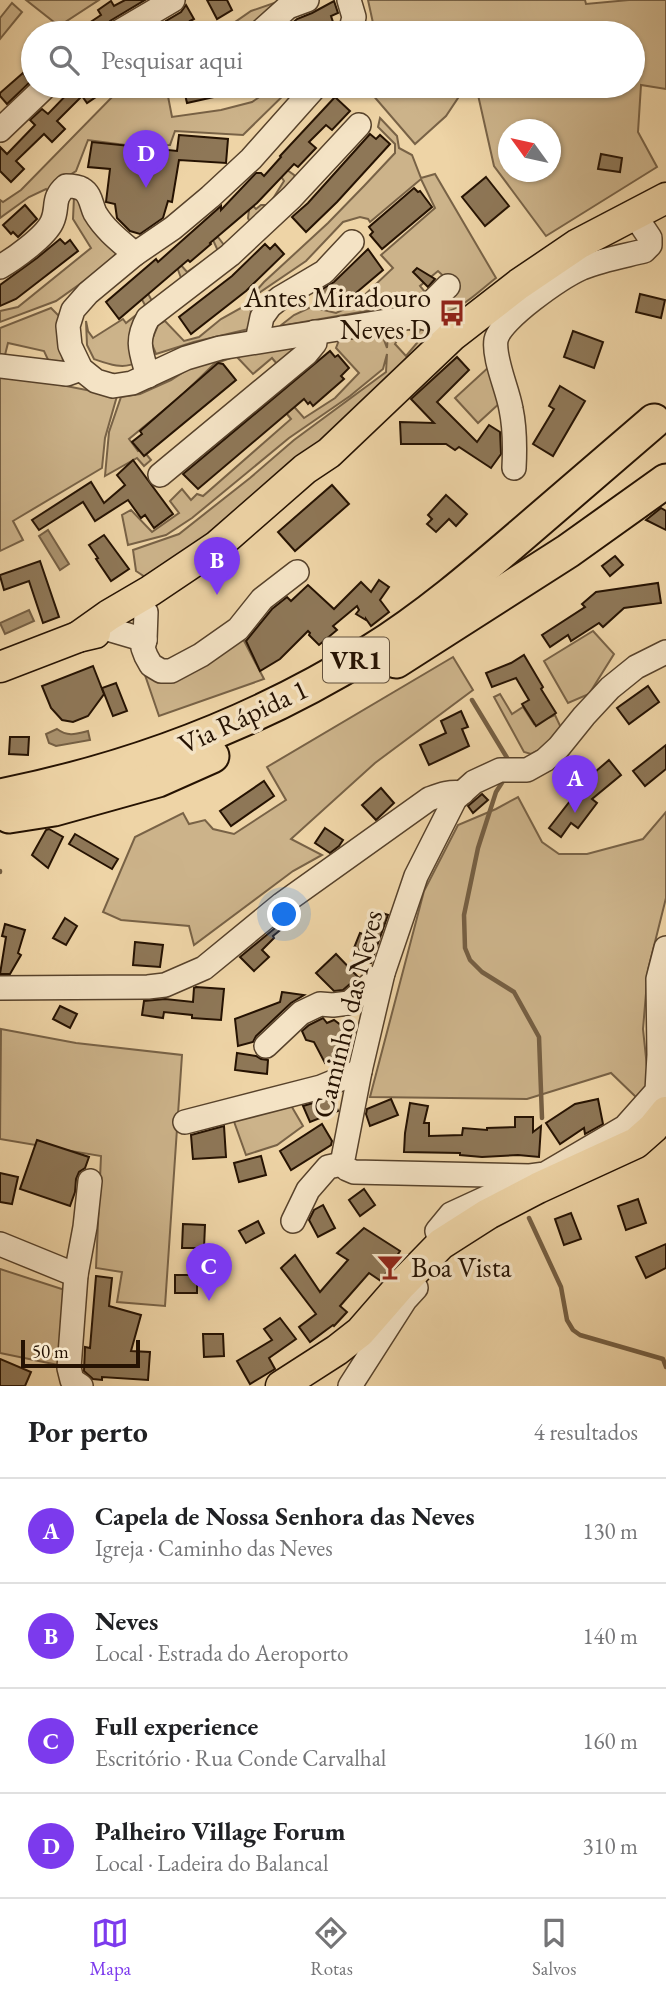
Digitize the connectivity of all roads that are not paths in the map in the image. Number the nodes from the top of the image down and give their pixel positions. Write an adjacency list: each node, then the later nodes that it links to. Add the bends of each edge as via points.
1 (173, 0): 4 (street)
2 (307, 0): 5 (street, via 288,7)
3 (349, 0): 6 (street)
4 (137, 21)
5 (272, 21)
6 (353, 21)
7 (33, 98): 10 (street)
8 (305, 98): 14 (street, via 218,190)
9 (359, 125): 23 (street, via 230,255 148,318 140,332)
10 (0, 130)
11 (666, 198): 12 (main road)
12 (634, 214): 19 (main road, via 578,244); 26 (street, via 650,237 644,251 582,268 536,297 502,327 496,341 511,409)
13 (352, 242): 20 (street, via 324,272 271,306 262,317)
14 (135, 254): 15 (street, via 101,223 84,190 66,186 58,193 52,223); 22 (street, via 73,310 68,326 70,346)
15 (0, 267)
16 (449, 286): 17 (street)
17 (418, 316): 18 (street); 19 (street, via 435,321)
18 (315, 332): 20 (street); 27 (street, via 315,343 306,354)
19 (452, 336): 25 (main road)
20 (257, 341): 23 (street, via 186,358)
21 (0, 366): 22 (street, via 67,374)
22 (80, 369): 23 (street, via 113,386)
23 (148, 376)
24 (654, 421): 36 (highway, Via Rápida 1 / VR1, via 474,576 369,653 261,711 173,749 85,777)
25 (329, 453): 29 (main road, via 305,468); 31 (main road, via 301,490 258,532)
26 (514, 468)
27 (160, 475)
28 (666, 481): 37 (highway, Via Rápida 1 / VR1, via 568,551 315,708 158,780)
29 (204, 556): 31 (main road, via 157,597); 32 (main road)
30 (297, 572): 31 (street, via 262,599 237,629 171,671 151,665 143,648)
31 (146, 626): 32 (main road)
32 (78, 637): 34 (main road)
33 (666, 652): 35 (street, Caminho das Neves, via 636,667 610,688 545,760 527,770 500,770)
34 (0, 667)
35 (462, 793): 39 (street, Caminho das Neves, via 454,799 416,876); 40 (street, via 429,799 282,904 204,968 165,985)
36 (0, 796)
37 (0, 818)
38 (666, 948): 46 (street, via 658,979 657,1091 625,1127 545,1174)
39 (383, 973): 41 (street, via 349,1003 320,1004 301,1013); 42 (street, Caminho das Neves)
40 (0, 988)
41 (266, 1046)
42 (360, 1071): 44 (street, via 321,1087); 45 (street, Caminho das Neves)
43 (666, 1112): 50 (main road, via 636,1143 488,1214)
44 (185, 1122)
45 (342, 1164): 46 (street, via 354,1172); 48 (street, via 328,1167 308,1190)
46 (530, 1176): 50 (street, via 451,1214 437,1231)
47 (90, 1181): 51 (street)
48 (293, 1221)
49 (0, 1244): 51 (street)
50 (438, 1247): 53 (main road, via 359,1332); 54 (street, via 437,1265 405,1300)
51 (76, 1275): 52 (street, via 69,1368 72,1380)
52 (81, 1386)
53 (281, 1386)
54 (350, 1386)

